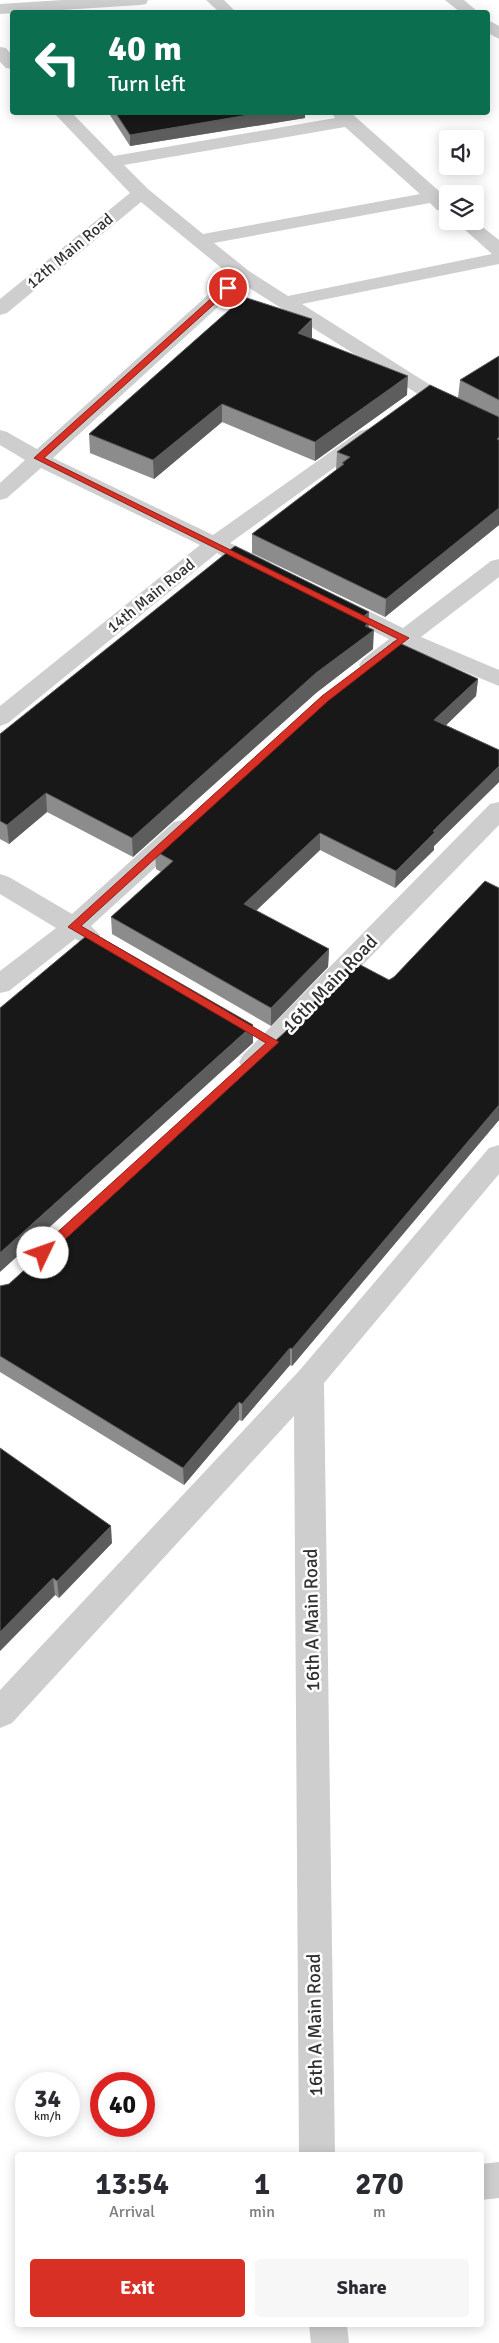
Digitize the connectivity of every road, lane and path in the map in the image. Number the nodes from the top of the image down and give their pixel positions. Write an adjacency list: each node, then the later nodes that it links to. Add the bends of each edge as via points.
1 (140, 0): 4 (street)
2 (214, 0): 5 (street)
3 (452, 0): 6 (street)
4 (0, 9)
5 (226, 10)
6 (467, 10)
7 (64, 115): 9 (street)
8 (344, 117): 9 (street); 11 (street)
9 (110, 162): 10 (street)
10 (141, 193): 14 (street); 19 (street, 12th Main Road)
11 (439, 201)
12 (439, 202): 14 (street)
13 (475, 230): 15 (street)
14 (201, 240): 17 (street)
15 (499, 250)
16 (499, 258): 18 (street)
17 (242, 275): 18 (street); 23 (street)
18 (285, 302): 21 (street, via 420,398)
19 (0, 309)
20 (380, 426): 25 (street, 14th Main Road)
21 (499, 429)
22 (0, 436): 23 (street)
23 (39, 458): 24 (street); 25 (street)
24 (0, 494)
25 (215, 544): 27 (street); 32 (street, 14th Main Road)
26 (499, 566): 29 (street)
27 (284, 578)
28 (318, 596): 29 (street)
29 (404, 638): 30 (street); 31 (street)
30 (499, 679)
31 (349, 680)
32 (0, 718)
33 (499, 810): 40 (street, 16th Main Road)
34 (199, 813): 36 (street)
35 (0, 884): 36 (street)
36 (74, 927): 37 (street); 38 (street)
37 (107, 946)
38 (0, 984)
39 (249, 1028): 40 (street)
40 (274, 1042): 41 (street, 16th Main Road)
41 (231, 1082)
42 (499, 1155): 43 (street)
43 (309, 1380): 44 (street); 45 (street, 16th A Main Road)
44 (0, 1713)
45 (316, 2152)
46 (499, 2180): 47 (street)
47 (484, 2182)
48 (328, 2327): 49 (street)
49 (330, 2343)

